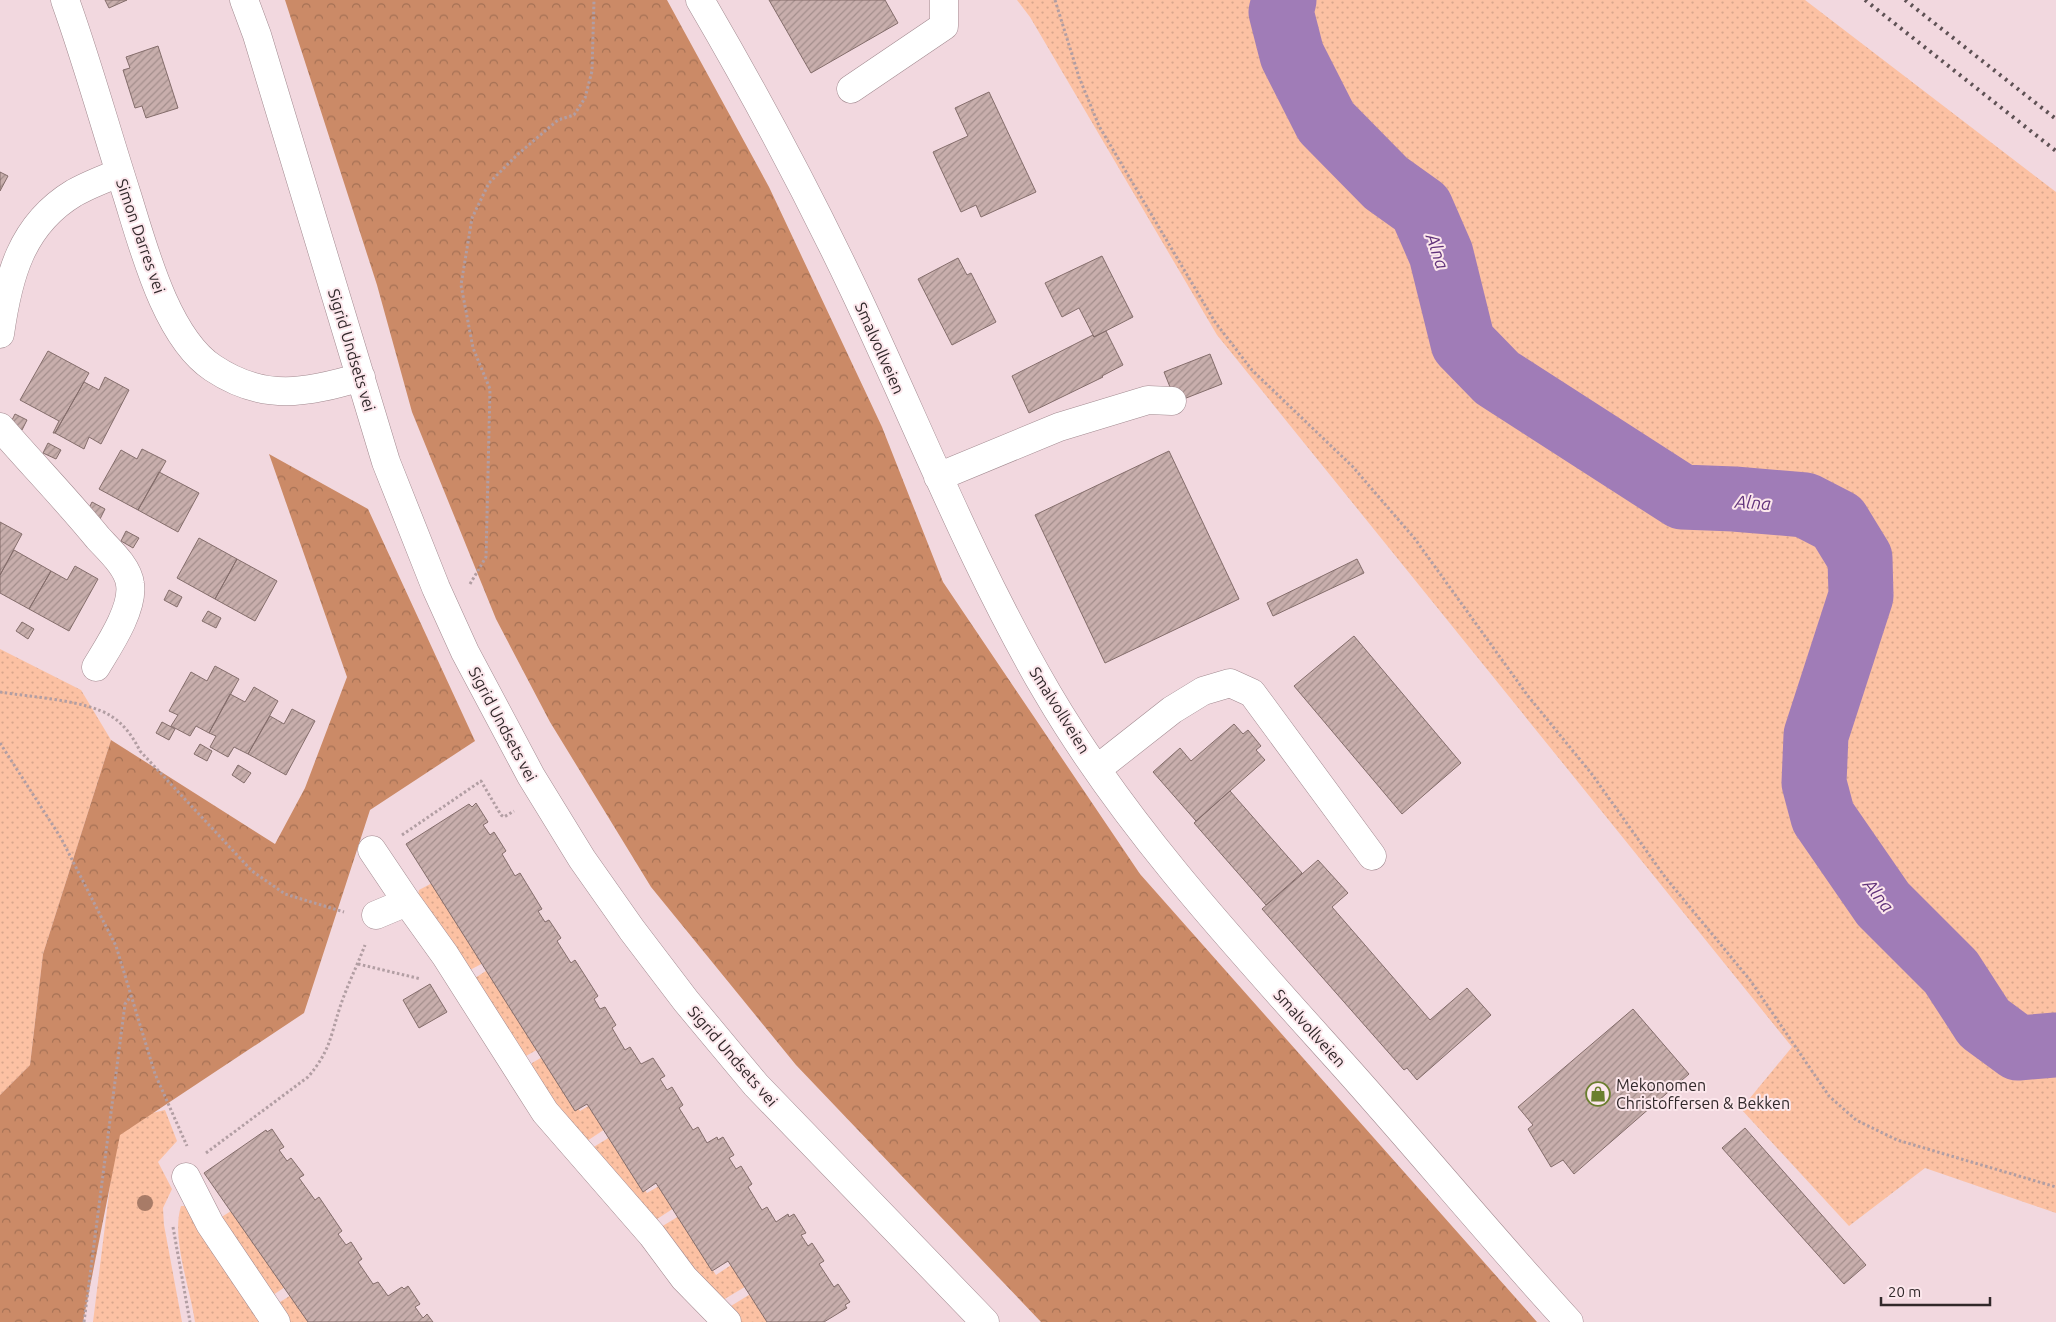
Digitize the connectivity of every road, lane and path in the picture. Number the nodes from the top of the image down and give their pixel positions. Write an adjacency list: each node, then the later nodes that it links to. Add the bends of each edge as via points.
1 (65, 0): 8 (street, Simon Darres vei)
2 (244, 0): 10 (street, Sigrid Undsets vei)
3 (594, 0): 14 (path, via 592,70 585,98 574,114 558,120 517,154 489,183 472,218 461,285 472,348 490,389 486,558)
4 (700, 0): 13 (street, Smalvollveien, via 810,201 855,292)
5 (944, 0): 7 (street, via 944,26)
6 (1055, 0): 29 (path, via 1079,77 1099,126 1215,322 1252,370 1353,467 1415,539 1528,696 1591,773 1665,877 1750,980 1829,1096 1856,1120 1897,1140)
7 (851, 89)
8 (120, 173): 9 (street, via 75,192 38,223 14,269); 10 (street, Simon Darres vei, via 155,282 191,349 212,368 258,388 281,391 317,390)
9 (0, 334)
10 (361, 377): 34 (street, Sigrid Undsets vei, via 386,462 465,652 531,776 582,859 686,1001 756,1085)
11 (1172, 402): 13 (street, via 1148,400 1059,427)
12 (0, 427): 15 (street, via 58,489 116,559 130,584 126,612)
13 (938, 477): 18 (street, Smalvollveien, via 1018,642)
14 (472, 583)
15 (96, 667)
16 (0, 692): 24 (path, via 100,710 111,716 252,872 293,897 350,913)
17 (0, 743): 27 (path, via 61,838 116,946)
18 (1097, 768): 22 (street, via 1172,710 1203,691 1230,683 1252,693); 35 (street, Smalvollveien, via 1134,820 1259,971)
19 (458, 796): 20 (path, via 481,781 504,818)
20 (517, 810)
21 (372, 850): 23 (street)
22 (1372, 856)
23 (407, 902): 24 (street); 33 (street, via 445,955 545,1112 652,1235 684,1278)
24 (376, 915): 25 (path)
25 (358, 964): 26 (path); 28 (path, via 340,1006 325,1055 317,1066 308,1077)
26 (430, 981)
27 (132, 996): 28 (path, via 155,1074); 30 (path, via 125,1004)
28 (190, 1170): 31 (path, via 170,1209); 32 (street, via 210,1224)
29 (2056, 1187)
30 (84, 1322)
31 (190, 1322)
32 (276, 1322)
33 (727, 1322)
34 (985, 1322)
35 (1569, 1322)

